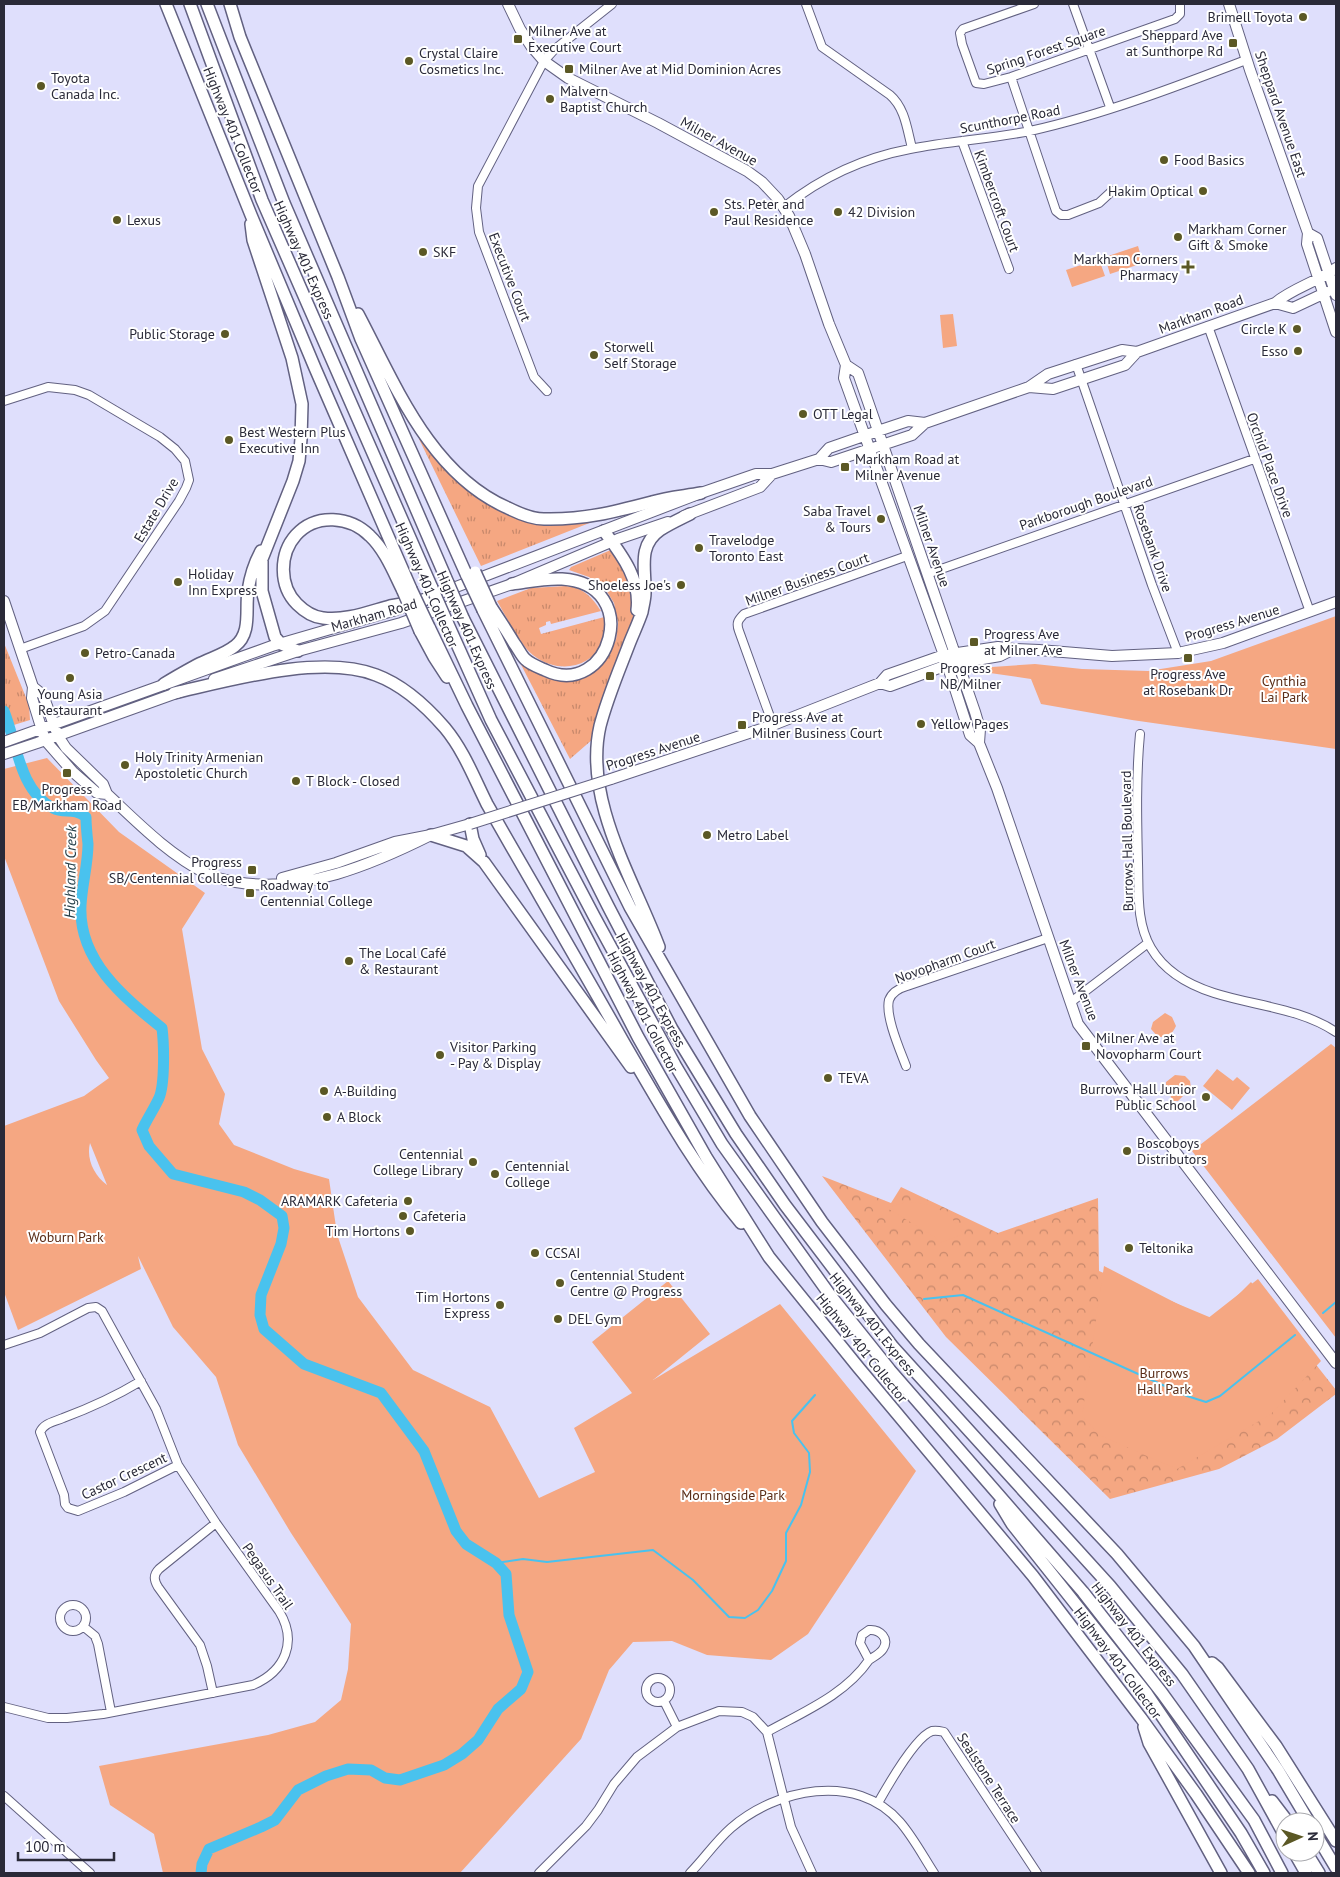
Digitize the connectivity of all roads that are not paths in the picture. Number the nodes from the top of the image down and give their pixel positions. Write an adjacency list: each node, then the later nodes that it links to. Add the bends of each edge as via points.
1 (166, 4): 24 (highway, Highway 401 Collector)
2 (190, 4): 101 (highway, Highway 401 Express, bridge, via 262,200 469,673 675,1065 722,1144 830,1295 890,1370)
3 (207, 4): 113 (highway, Highway 401 Express, bridge, via 284,203 463,618 672,1029 736,1134 893,1347 1110,1586 1182,1674)
4 (226, 4): 13 (highway)
5 (230, 4): 13 (highway)
6 (508, 4): 16 (main road, Milner Avenue)
7 (612, 4): 16 (street, Executive Court)
8 (806, 4): 21 (street, via 822,47 898,102)
9 (1034, 4): 17 (street, Spring Forest Square, via 967,27 960,33 976,83)
10 (1073, 4): 14 (street)
11 (1180, 4): 14 (street, Spring Forest Square, via 1180,14 1176,19)
12 (1229, 4): 15 (main road, Sheppard Avenue East)
13 (240, 37): 28 (highway)
14 (1089, 49): 17 (street, Spring Forest Square); 18 (street)
15 (1246, 60): 18 (street, Scunthorpe Road); 25 (main road, Sheppard Avenue East)
16 (544, 61): 23 (main road, Milner Avenue, via 568,78 747,171 762,182); 40 (street, Executive Court, via 478,186 476,208 479,232 534,377)
17 (1011, 77): 19 (street)
18 (1110, 107): 19 (street, Scunthorpe Road)
19 (1028, 131): 20 (street, Scunthorpe Road); 22 (street, via 1056,211 1061,215 1099,203)
20 (962, 141): 21 (street, Scunthorpe Road); 26 (street, Kimbercroft Court)
21 (912, 148): 23 (street, Scunthorpe Road, via 839,170)
22 (1112, 192)
23 (784, 207): 37 (main road, Milner Avenue)
24 (251, 215): 53 (highway, via 253,240 292,358 302,404 299,461); 59 (highway, Highway 401 Collector)
25 (1308, 233): 27 (main road, Sheppard Avenue East, via 1317,238); 29 (main road, Sheppard Avenue East, via 1307,244)
26 (1009, 269)
27 (1333, 270): 29 (main road, Markham Road); 30 (main road, Sheppard Avenue East)
28 (338, 277): 50 (highway, via 417,423 447,464 492,502 541,519 569,519); 63 (highway, bridge, via 361,339)
29 (1318, 280): 31 (main road, Sheppard Avenue East); 32 (main road, Markham Road, via 1287,293)
30 (1335, 289): 31 (main road, Markham Road)
31 (1322, 295): 32 (main road, Markham Road, via 1293,308); 34 (main road, Sheppard Avenue East)
32 (1275, 303): 33 (main road, Markham Road)
33 (1208, 326): 35 (main road, Markham Road); 48 (street, Orchid Place Drive)
34 (1336, 332)
35 (1137, 352): 36 (main road, Markham Road, via 1122,350); 38 (main road, Markham Road, via 1125,365)
36 (1076, 364): 38 (street, Rosebank Drive); 39 (main road, Markham Road, via 1048,374)
37 (846, 365): 43 (main road, Milner Avenue, via 858,374); 44 (main road, Milner Avenue, via 844,378)
38 (1081, 379): 39 (main road, Markham Road, via 1053,389); 51 (street, Rosebank Drive)
39 (1029, 387): 42 (main road, Markham Road)
40 (547, 391)
41 (4, 401): 67 (street, Estate Drive, via 48,387 89,395 175,449 185,461 189,480 179,501 106,611 84,626)
42 (925, 423): 43 (main road, Markham Road, via 908,421); 45 (main road, Markham Road, via 912,435)
43 (878, 431): 44 (main road, Markham Road); 45 (main road, Milner Avenue)
44 (864, 436): 46 (main road, Milner Avenue); 47 (main road, Markham Road, via 829,448)
45 (883, 444): 46 (main road, Markham Road); 57 (main road, Milner Avenue)
46 (869, 449): 47 (main road, Markham Road, via 831,462); 56 (main road, Milner Avenue)
47 (819, 459): 49 (main road, Markham Road)
48 (1254, 459): 51 (street, Parkborough Boulevard); 64 (street, Orchid Place Drive)
49 (772, 474): 50 (main road, Markham Road, via 756,474); 52 (main road, Markham Road, via 760,487)
50 (701, 493): 54 (main road, Markham Road)
51 (1124, 504): 57 (street, Parkborough Boulevard); 69 (street, Rosebank Drive)
52 (690, 514): 55 (main road, Markham Road); 65 (highway, via 660,530 645,549 645,595)
53 (277, 521): 66 (highway, via 262,559 262,591); 71 (highway, via 251,575 246,630 237,645)
54 (604, 531): 55 (highway); 60 (main road, Markham Road)
55 (612, 542): 58 (main road, Markham Road); 65 (highway, via 636,583 638,600)
56 (907, 556): 70 (main road, Milner Avenue); 75 (street, Milner Business Court, via 744,614 739,619 739,631)
57 (927, 574): 70 (main road, Milner Avenue)
58 (512, 584): 63 (highway, via 563,578 587,585 602,596 611,620 610,640 602,655 590,667 576,674 550,673 525,659); 68 (main road, Markham Road, via 401,623)
59 (407, 590): 60 (highway, via 371,536 355,524 335,519 315,522 296,535 284,557 284,580 289,597 313,616 339,619); 96 (highway, Highway 401 Collector, bridge, via 424,629 638,1037 706,1157)
60 (424, 600): 66 (main road, Markham Road)
61 (4, 601): 67 (main road, Progress Avenue)
62 (1336, 602): 64 (main road, Progress Avenue)
63 (487, 609): 91 (highway, via 626,898)
64 (1310, 612): 69 (main road, Progress Avenue, via 1223,643)
65 (634, 631): 91 (highway, via 600,728 597,763 602,802 614,838)
66 (281, 644): 68 (highway); 71 (main road, Markham Road)
67 (20, 649): 72 (main road, Progress Avenue)
68 (298, 651): 73 (main road, Markham Road)
69 (1178, 653): 70 (main road, Progress Avenue, via 1112,656 1034,649 1014,650 1000,656)
70 (951, 659): 75 (main road, Progress Avenue, via 890,686 880,683); 89 (main road, Milner Avenue, via 975,712 980,729 979,743)
71 (164, 684): 74 (main road, Markham Road)
72 (33, 687): 74 (main road, Progress Avenue, via 43,694); 76 (main road, Progress Avenue, via 32,698)
73 (174, 693): 78 (main road, Markham Road); 95 (highway, via 270,673 317,667 375,674 402,687 445,728 462,750 487,804)
74 (53, 725): 76 (main road, Markham Road); 78 (main road, Progress Avenue)
75 (773, 725): 83 (main road, Progress Avenue, bridge)
76 (42, 729): 79 (main road, Progress Avenue); 80 (main road, Markham Road)
77 (1140, 734): 90 (street, Burrows Hall Boulevard, via 1139,906)
78 (58, 736): 79 (main road, Markham Road); 82 (main road, Progress Avenue, via 103,784)
79 (45, 740): 81 (main road, Markham Road); 82 (main road, Progress Avenue, via 97,793)
80 (5, 742)
81 (7, 753)
82 (107, 794): 88 (main road, Progress Avenue, via 166,848 206,873 248,884)
83 (470, 824): 84 (main road, Progress Avenue); 86 (highway)
84 (431, 834): 85 (main road, Progress Avenue, via 395,842); 86 (highway, via 466,846); 87 (main road, Progress Avenue, via 399,851)
85 (350, 858): 87 (main road); 88 (main road, Progress Avenue)
86 (484, 862): 95 (highway)
87 (348, 870): 88 (main road, Progress Avenue, via 306,881)
88 (288, 881)
89 (1048, 938): 92 (main road, Milner Avenue); 94 (street, Novopharm Court, via 907,986 893,994 889,1000 889,1015)
90 (1148, 943): 92 (street); 93 (street, Burrows Hall Boulevard, via 1168,969 1192,985 1303,1016)
91 (673, 984): 104 (highway, via 750,1116 822,1222 886,1305 1117,1554)
92 (1071, 1002): 98 (main road, Milner Avenue, via 1078,1024 1097,1051)
93 (1336, 1032)
94 (906, 1066)
95 (654, 1095): 96 (highway, via 715,1191)
96 (769, 1256): 110 (highway, Highway 401 Collector, via 1034,1576)
97 (4, 1345): 99 (street, Pegasus Trail, via 40,1333 88,1308 96,1308 109,1322)
98 (1336, 1363)
99 (141, 1381): 100 (street, Pegasus Trail); 100 (street, Castor Crescent, via 93,1407 42,1428 40,1432 64,1495 64,1504 78,1511)
100 (178, 1465): 102 (street, Pegasus Trail)
101 (990, 1484): 134 (highway, via 1012,1524 1148,1694); 135 (highway, Highway 401 Express, via 1083,1592 1162,1693 1254,1820)
102 (216, 1523): 106 (street, via 154,1577 200,1645); 106 (street, Pegasus Trail, via 285,1621 288,1644 282,1662 272,1675 253,1685)
103 (84, 1627): 109 (street, via 95,1636 98,1644)
104 (1194, 1646): 118 (highway, via 1278,1770); 120 (highway, via 1218,1668 1276,1746)
105 (868, 1660): 112 (street, via 854,1679 823,1702)
106 (213, 1693): 109 (street, Pegasus Trail)
107 (664, 1701): 111 (street)
108 (4, 1707): 109 (street, Pegasus Trail, via 48,1718)
109 (111, 1712)
110 (1141, 1718): 132 (highway, via 1149,1743); 133 (highway, Highway 401 Collector)
111 (677, 1727): 112 (street, via 719,1711 732,1710 753,1717); 127 (street, via 637,1757 614,1784 594,1816)
112 (767, 1732): 115 (street)
113 (1248, 1769): 117 (highway); 119 (highway, Highway 401 Express)
114 (4, 1796): 126 (street)
115 (783, 1798): 116 (street, via 806,1792 832,1791 856,1794); 128 (street, via 732,1828); 129 (street)
116 (878, 1803): 130 (street, via 900,1822); 131 (street, Sealstone Terrace, via 902,1762 922,1739 930,1732 944,1732)
117 (1280, 1812)
118 (1302, 1812)
119 (1275, 1818)
120 (1333, 1833): 121 (highway)
121 (1336, 1841)
122 (1325, 1850): 125 (highway)
123 (1300, 1862): 136 (highway)
124 (1312, 1862): 137 (highway)
125 (1336, 1868)
126 (90, 1873)
127 (538, 1873)
128 (692, 1873)
129 (812, 1873)
130 (934, 1873)
131 (1036, 1873)
132 (1221, 1873)
133 (1248, 1873)
134 (1264, 1873)
135 (1282, 1873)
136 (1306, 1873)
137 (1319, 1873)

